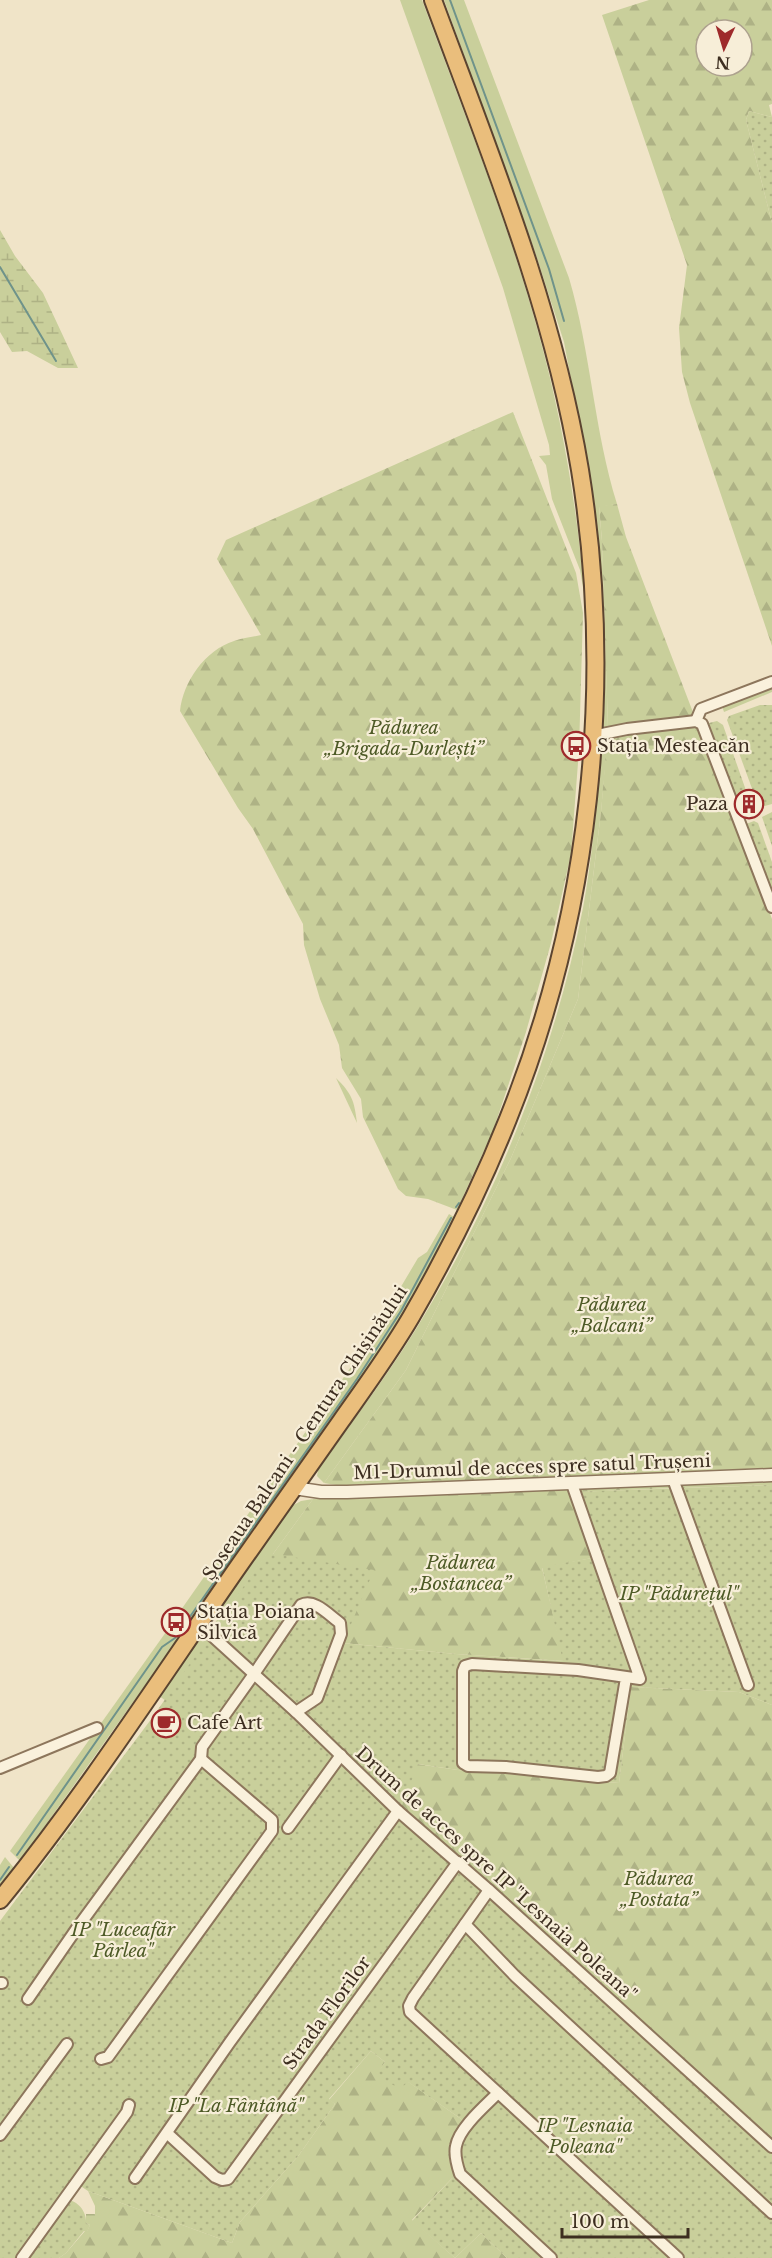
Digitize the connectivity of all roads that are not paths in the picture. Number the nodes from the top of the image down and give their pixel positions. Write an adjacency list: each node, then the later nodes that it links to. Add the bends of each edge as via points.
1 (433, 0): 4 (highway, Șoseaua Balcani - Centura Chișinăului, via 520,236 565,395 580,470 592,579)
2 (772, 682): 3 (street, via 702,709)
3 (696, 721): 4 (street); 5 (street, via 705,729)
4 (592, 736): 9 (highway, Șoseaua Balcani - Centura Chișinăului, via 585,829 565,936 541,1026 510,1114 469,1207 408,1323)
5 (772, 907)
6 (772, 1475): 7 (street, M1-Drumul de acces spre satul Trușeni)
7 (673, 1479): 8 (street, M1-Drumul de acces spre satul Trușeni); 13 (street)
8 (572, 1484): 9 (street, M1-Drumul de acces spre satul Trușeni, via 347,1492); 12 (street, via 640,1679)
9 (294, 1488): 10 (highway, Șoseaua Balcani - Centura Chișinăului)
10 (199, 1624): 11 (street, Drum de acces spre IP "Lesnaia Poleana"); 23 (highway, Șoseaua Balcani - Centura Chișinăului)
11 (254, 1674): 14 (street, Drum de acces spre IP "Lesnaia Poleana"); 14 (street, via 306,1602 340,1623 341,1634 317,1698); 17 (street, via 202,1747)
12 (626, 1678): 12 (street, via 578,1670 465,1666 463,1763 606,1776 610,1773)
13 (748, 1686)
14 (296, 1712): 16 (street, Drum de acces spre IP "Lesnaia Poleana")
15 (97, 1728): 18 (street)
16 (340, 1755): 19 (street, Drum de acces spre IP "Lesnaia Poleana"); 20 (street)
17 (201, 1759): 25 (street); 27 (street, via 272,1820 272,1831 108,2057)
18 (0, 1768)
19 (398, 1811): 21 (street, Drum de acces spre IP "Lesnaia Poleana"); 30 (street)
20 (288, 1828)
21 (458, 1862): 22 (street, Drum de acces spre IP "Lesnaia Poleana"); 30 (street, Strada Florilor, via 228,2180 215,2177)
22 (489, 1890): 24 (street); 32 (street, Drum de acces spre IP "Lesnaia Poleana")
23 (0, 1900)
24 (465, 1924): 28 (street, via 413,1998 410,2012); 34 (street, via 515,1976)
25 (28, 1999)
26 (67, 2044): 31 (street)
27 (101, 2059)
28 (498, 2093): 36 (street, via 461,2132 456,2145 460,2174); 37 (street)
29 (129, 2105): 35 (street)
30 (168, 2134): 33 (street)
31 (0, 2135)
32 (772, 2147)
33 (135, 2178)
34 (772, 2213)
35 (22, 2258)
36 (551, 2258)
37 (678, 2258)

